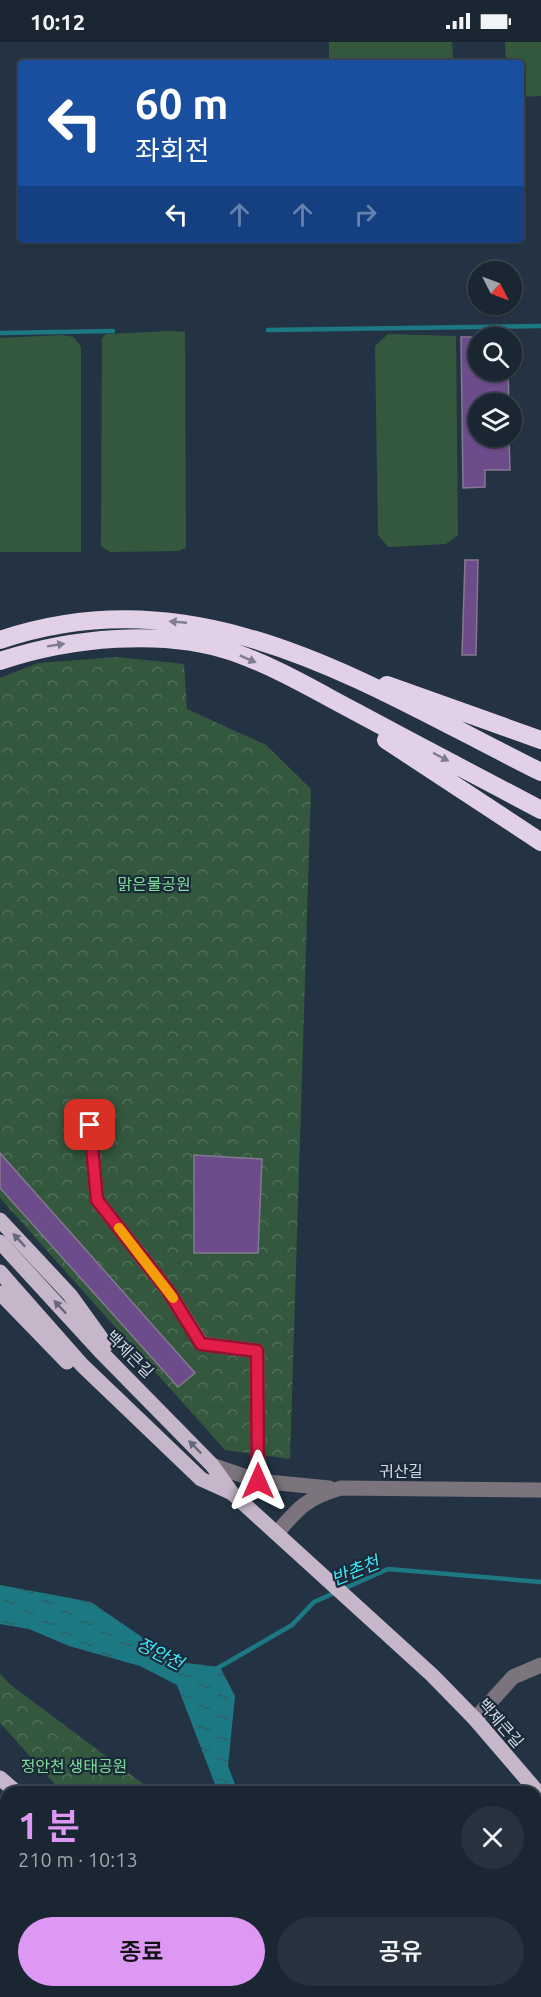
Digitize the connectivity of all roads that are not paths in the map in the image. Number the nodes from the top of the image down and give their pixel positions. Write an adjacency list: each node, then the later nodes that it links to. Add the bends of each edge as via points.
1 (0, 640): 2 (highway, one-way to 1, via 236,632 173,621 77,622 32,629)
2 (308, 656): 5 (highway); 6 (highway)
3 (0, 661): 4 (highway, one-way to 4, via 36,648 79,642 182,642 232,652)
4 (295, 680): 7 (highway, one-way to 7); 8 (highway)
5 (541, 740)
6 (541, 772)
7 (541, 810)
8 (541, 842)
9 (90, 1125): 17 (street, via 97,1200 169,1292 201,1344 257,1351)
10 (0, 1220): 14 (main road, one-way to 10, via 70,1295)
11 (0, 1242): 14 (main road, 백제큰길, one-way to 11)
12 (0, 1272): 15 (main road, 백제큰길)
13 (0, 1293): 15 (main road, via 76,1370)
14 (135, 1384): 16 (main road, 백제큰길, one-way to 14)
15 (121, 1403): 20 (main road, 백제큰길, via 201,1479)
16 (212, 1466): 17 (street); 20 (main road, 백제큰길)
17 (258, 1481): 18 (street)
18 (341, 1488): 19 (street, 귀산길); 21 (street, 귀산길, via 301,1504)
19 (541, 1490)
20 (232, 1493): 21 (main road, 백제큰길)
21 (277, 1533): 23 (main road, 백제큰길)
22 (541, 1665): 23 (street, via 513,1677)
23 (475, 1719): 24 (main road, 백제큰길)
24 (532, 1786)

